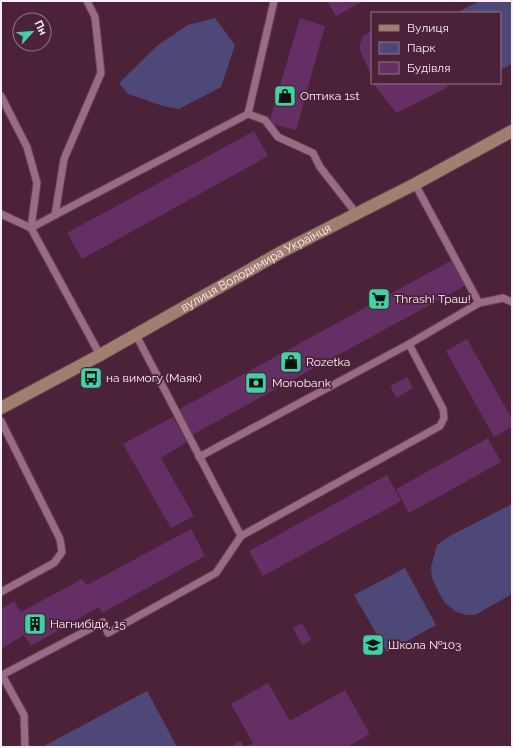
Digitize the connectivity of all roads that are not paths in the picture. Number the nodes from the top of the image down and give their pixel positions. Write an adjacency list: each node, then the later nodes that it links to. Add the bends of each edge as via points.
1 (87, 1): 9 (lane, via 95,17 101,73 64,159)
2 (274, 1): 4 (lane)
3 (1, 96): 10 (lane, via 27,147 37,183)
4 (248, 114): 7 (lane, via 265,120 278,137 313,153 320,167); 9 (lane)
5 (512, 131): 6 (street, вулиця Володимира Українця)
6 (415, 184): 7 (street, вулиця Володимира Українця); 12 (lane)
7 (356, 213): 13 (street, вулиця Володимира Українця, via 283,251)
8 (1, 214): 10 (lane)
9 (55, 215): 10 (lane)
10 (31, 228): 15 (lane)
11 (512, 302): 12 (lane, via 503,298)
12 (479, 303): 14 (lane)
13 (136, 335): 15 (street, вулиця Володимира Українця); 18 (lane)
14 (409, 344): 18 (lane); 19 (lane, via 443,409 444,418 440,426)
15 (100, 356): 16 (street, вулиця Володимира Українця)
16 (1, 408)
17 (1, 421): 20 (lane, via 60,539 62,552 54,563)
18 (200, 457): 19 (lane)
19 (241, 536): 21 (lane, via 216,573 108,633 103,622 2,674 24,715)
20 (1, 592)
21 (24, 746)

